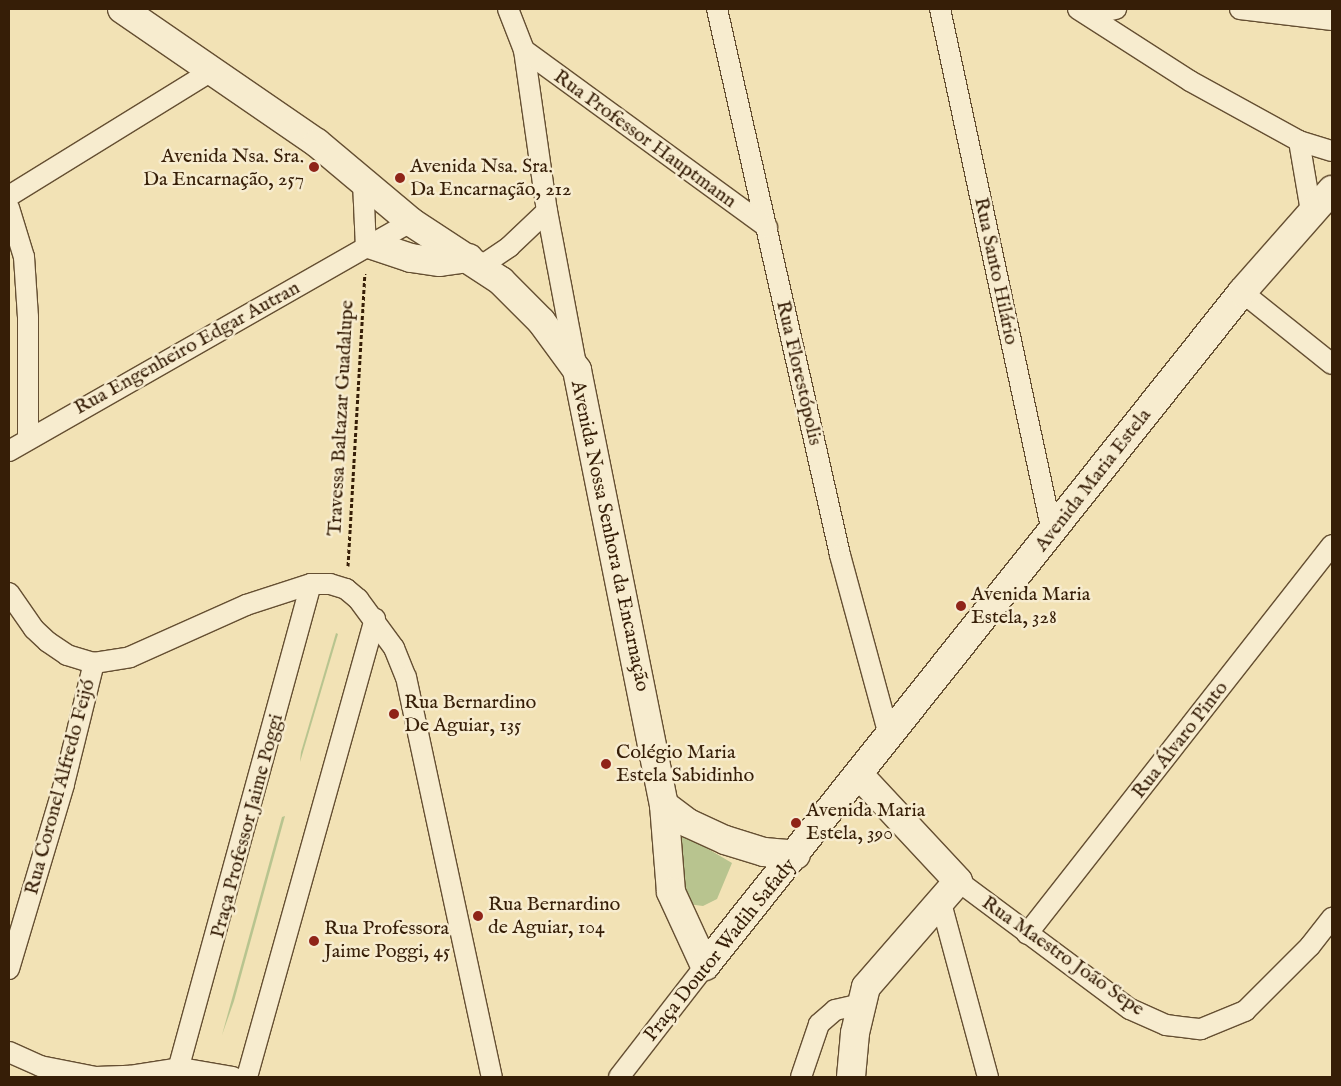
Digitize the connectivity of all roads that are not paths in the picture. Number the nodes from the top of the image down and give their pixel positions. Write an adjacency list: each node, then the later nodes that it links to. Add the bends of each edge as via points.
1 (122, 9): 10 (street, Avenida Nossa Senhora da Encarnação)
2 (508, 9): 9 (street)
3 (717, 9): 20 (street, Rua Florestópolis)
4 (940, 9): 28 (street, Rua Santo Hilário)
5 (1116, 9): 7 (street)
6 (1240, 9): 8 (street)
7 (1084, 12): 11 (street, via 1190,81)
8 (1332, 20)
9 (524, 50): 17 (street); 20 (street, Rua Professor Hauptmann)
10 (211, 71): 13 (street, Avenida Nossa Senhora da Encarnação, via 317,143); 15 (street)
11 (1299, 141): 12 (street); 18 (street)
12 (1332, 151)
13 (363, 182): 19 (street, Avenida Nossa Senhora da Encarnação); 21 (street)
14 (1332, 190): 18 (street, Avenida Maria Estela)
15 (9, 196)
16 (9, 208): 26 (street, via 24,257 28,316)
17 (547, 211): 22 (street, via 509,247); 25 (street)
18 (1311, 211): 23 (street, Avenida Maria Estela)
19 (411, 222): 21 (street, Rua Engenheiro Edgar Autran); 22 (street, Avenida Nossa Senhora da Encarnação)
20 (767, 227): 34 (street, Rua Florestópolis, via 840,555)
21 (369, 246): 22 (street, via 411,258); 26 (street, Rua Engenheiro Edgar Autran)
22 (475, 262): 25 (street, Avenida Nossa Senhora da Encarnação, via 541,321)
23 (1242, 292): 24 (street); 28 (street, Avenida Maria Estela)
24 (1332, 364)
25 (577, 370): 36 (street, Avenida Nossa Senhora da Encarnação)
26 (28, 438): 27 (street, Rua Engenheiro Edgar Autran)
27 (9, 451)
28 (1052, 532): 34 (street, Avenida Maria Estela)
29 (1332, 545): 41 (street, Rua Álvaro Pinto)
30 (311, 584): 32 (street, via 330,584 346,589); 33 (street, via 246,605 130,658); 46 (street, Praça Professor Jaime Poggi)
31 (9, 593): 33 (street, via 28,622 48,642 67,655)
32 (375, 619): 48 (street); 49 (street, via 394,648 417,718)
33 (94, 663): 43 (street, Rua Coronel Alfredo Feijó, via 64,784)
34 (889, 735): 35 (street, Avenida Maria Estela)
35 (859, 775): 37 (street, Praça Doutor Wadih Safady); 38 (street, Rua Maestro João Sepe)
36 (664, 805): 37 (street, via 688,823 734,843 764,852); 42 (street, Avenida Nossa Senhora da Encarnação, via 672,892)
37 (796, 855): 42 (street, Praça Doutor Wadih Safady)
38 (958, 881): 39 (street); 41 (street, Rua Maestro João Sepe)
39 (941, 903): 44 (street, via 875,974); 53 (street)
40 (1332, 918): 41 (street, Rua Maestro João Sepe, via 1310,946 1245,1011 1201,1028 1166,1025 1130,1008)
41 (1027, 934)
42 (705, 966): 50 (street, Praça Doutor Wadih Safady)
43 (9, 969)
44 (861, 1004): 51 (street, via 835,1010 819,1024); 52 (street, via 854,1033)
45 (9, 1052): 46 (street, via 40,1066 96,1077)
46 (179, 1072): 47 (street)
47 (233, 1077)
48 (247, 1077)
49 (492, 1077)
50 (619, 1077)
51 (801, 1077)
52 (851, 1077)
53 (988, 1077)

